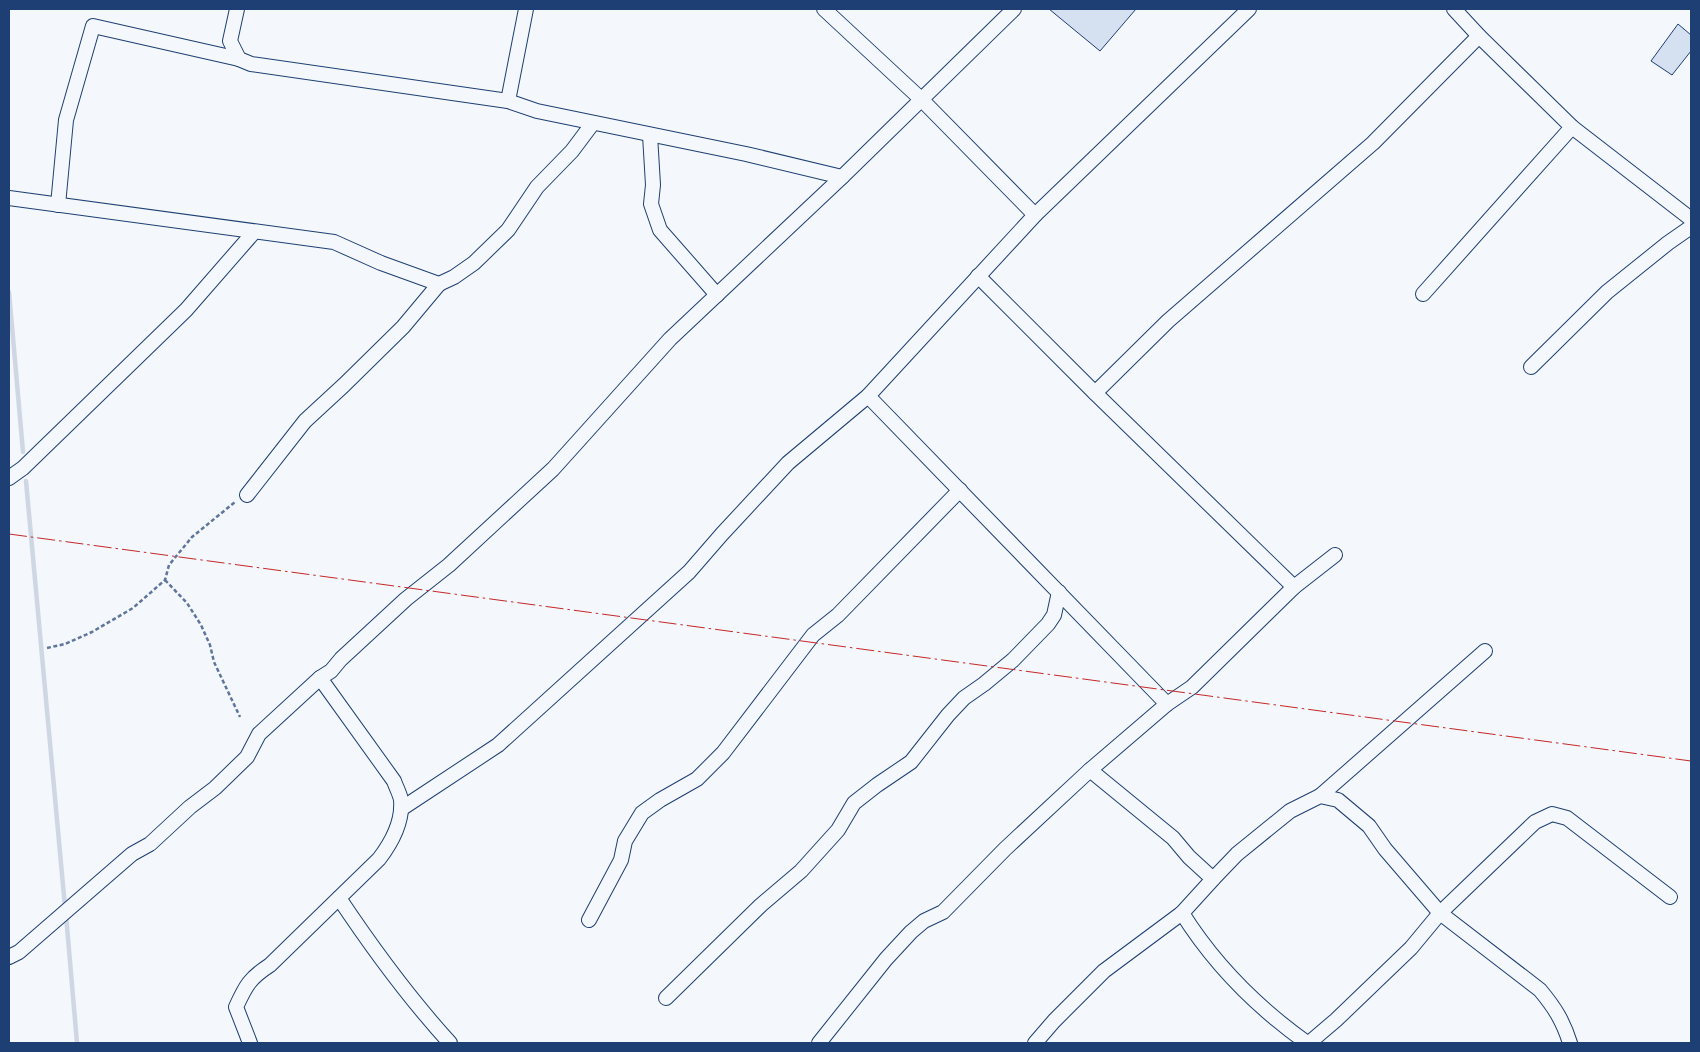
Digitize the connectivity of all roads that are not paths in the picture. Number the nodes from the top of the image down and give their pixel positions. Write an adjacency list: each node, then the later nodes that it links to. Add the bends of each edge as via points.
1 (237, 9): 8 (street, via 230,41)
2 (526, 9): 10 (street)
3 (824, 9): 9 (street)
4 (1014, 9): 9 (street)
5 (1249, 9): 17 (street)
6 (1454, 9): 7 (street)
7 (1479, 36): 12 (street); 26 (street, via 1373,143 1168,321)
8 (240, 59): 10 (street, via 251,64); 16 (street, via 93,26 66,120)
9 (922, 100): 14 (street); 17 (street)
10 (508, 101): 11 (street, via 537,112)
11 (593, 124): 13 (street); 22 (street, via 538,187 508,230 474,263)
12 (1572, 127): 18 (street); 23 (street)
13 (650, 135): 14 (street); 24 (street, via 651,204 660,230)
14 (842, 177): 24 (street)
15 (10, 198): 16 (street)
16 (58, 205): 20 (street)
17 (1035, 215): 21 (street)
18 (1691, 218)
19 (1691, 227): 25 (street, via 1607,292)
20 (254, 232): 22 (street, via 334,242); 28 (street, via 186,310)
21 (978, 276): 26 (street); 27 (street)
22 (439, 284): 30 (street, via 403,327 305,420)
23 (1423, 294)
24 (717, 295): 35 (street, via 670,339 553,469 449,565 406,599 331,672)
25 (1531, 367)
26 (1095, 393): 32 (street)
27 (868, 396): 29 (street); 39 (street, via 788,463 689,572 498,745)
28 (9, 478)
29 (960, 490): 33 (street); 45 (street, via 838,615 813,635 723,753 697,779 642,813 625,841 621,860)
30 (249, 492)
31 (1335, 555): 32 (street)
32 (1294, 587): 36 (street, via 1192,688)
33 (1059, 592): 36 (street); 47 (street, via 1054,615 1013,660 964,698 911,762 854,803 838,830 801,871 760,906)
34 (1485, 651): 38 (street)
35 (320, 678): 39 (street, via 394,781 401,798); 46 (street, via 259,734 247,757 215,788)
36 (1167, 704): 37 (street)
37 (1090, 770): 40 (street, via 1173,838); 51 (street, via 943,912 911,932)
38 (1320, 796): 40 (street, via 1290,811); 44 (street, via 1338,800 1369,826)
39 (401, 808): 42 (street, via 392,841 379,859)
40 (1213, 879): 43 (street)
41 (1670, 897): 44 (street, via 1567,818 1552,814 1535,822)
42 (339, 898): 49 (street, via 270,965 255,975 244,989 236,1007); 50 (street, via 376,954)
43 (1182, 913): 48 (street, via 1104,971); 52 (street, via 1199,939 1244,991 1283,1026)
44 (1440, 913): 52 (street, via 1411,948); 53 (street, via 1540,990 1563,1022)
45 (589, 920)
46 (9, 957)
47 (666, 998)
48 (1039, 1042)
49 (250, 1043)
50 (450, 1043)
51 (819, 1043)
52 (1308, 1043)
53 (1570, 1043)

